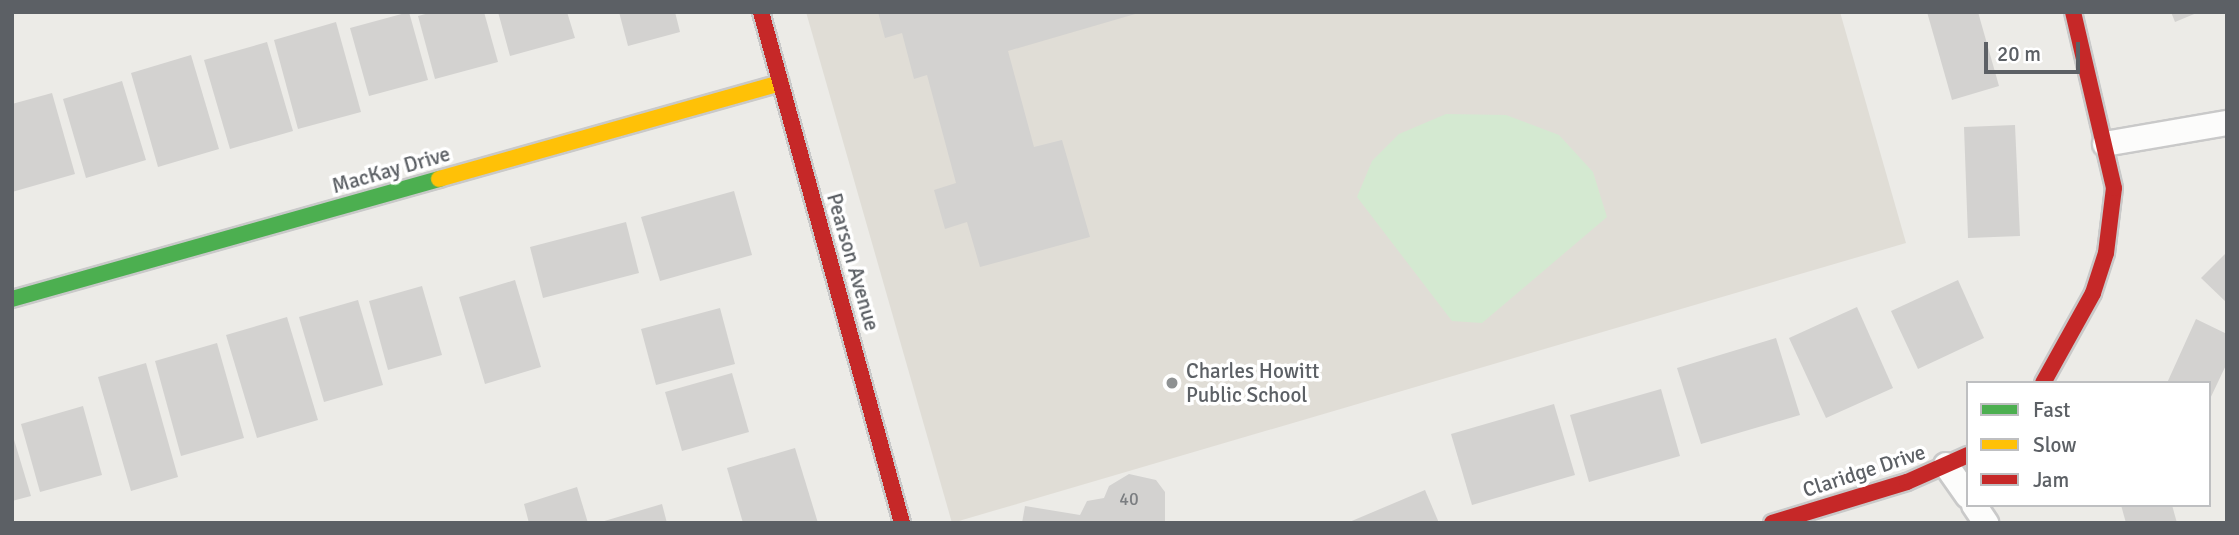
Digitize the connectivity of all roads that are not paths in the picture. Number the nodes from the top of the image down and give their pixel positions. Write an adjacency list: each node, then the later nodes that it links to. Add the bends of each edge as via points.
1 (761, 12): 3 (street, Pearson Avenue)
2 (2073, 12): 5 (street)
3 (780, 83): 6 (street, MacKay Drive); 11 (street, Pearson Avenue)
4 (2227, 123): 5 (street)
5 (2105, 144): 7 (street, via 2114,188 2106,253 2073,335)
6 (12, 299)
7 (2044, 381)
8 (1957, 460): 9 (street); 12 (street, Claridge Drive)
9 (1966, 489)
10 (1975, 507): 13 (street)
11 (902, 523)
12 (1772, 523)
13 (1986, 523)

